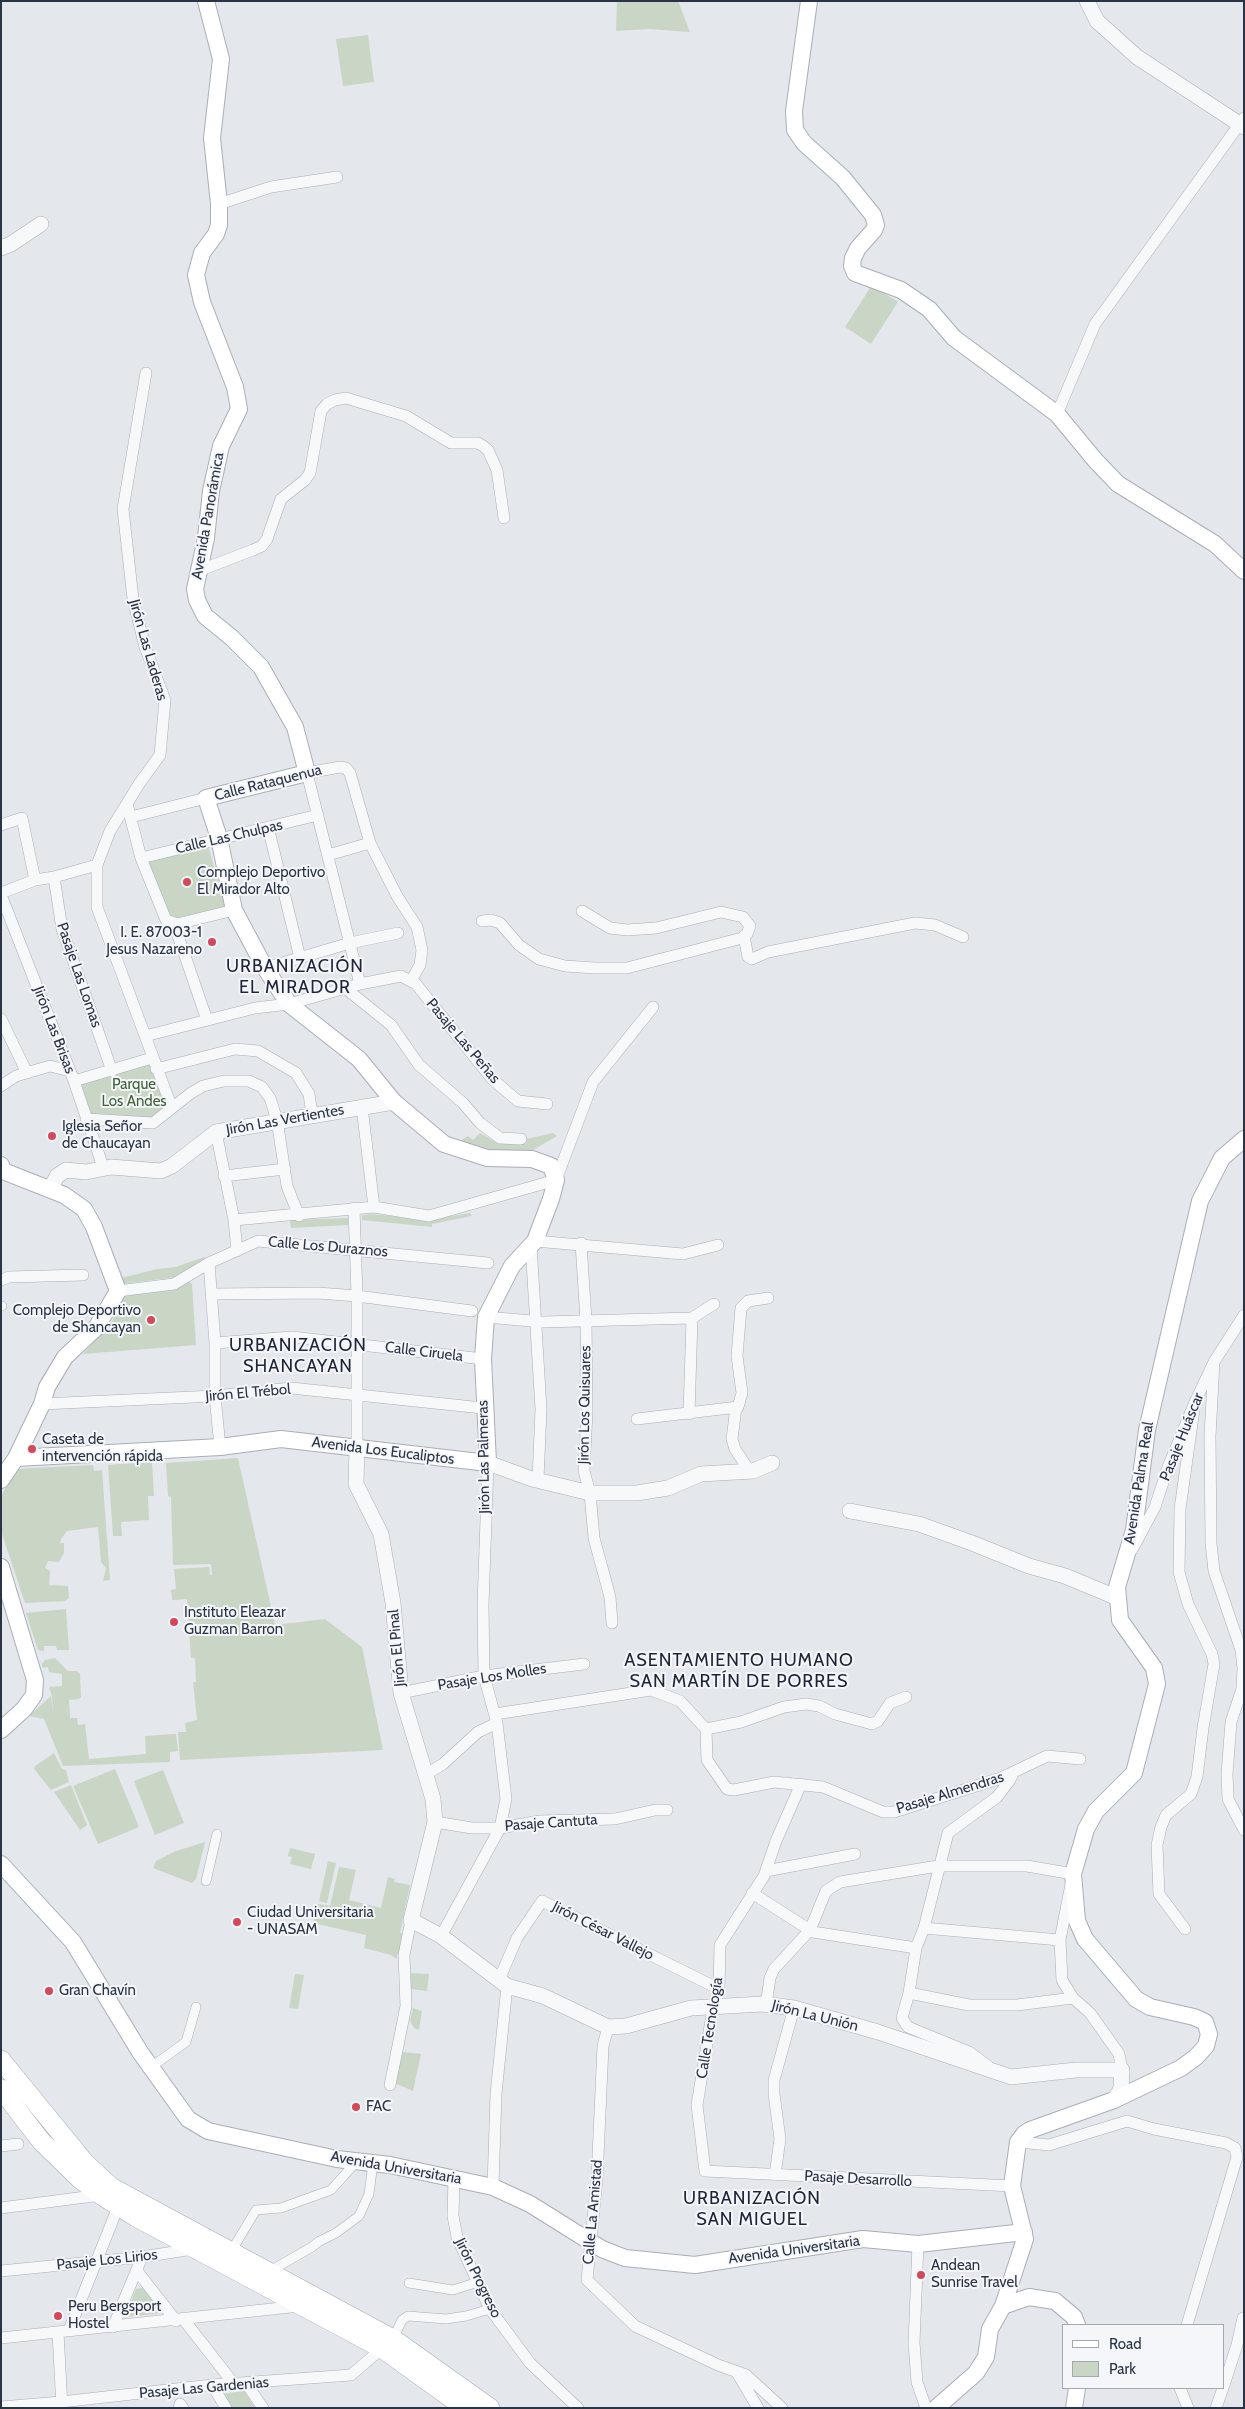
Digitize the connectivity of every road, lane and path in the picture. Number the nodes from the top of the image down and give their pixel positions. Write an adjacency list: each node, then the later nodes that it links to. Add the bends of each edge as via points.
1 (206, 1): 6 (main road, Avenida Panorámica, via 221,59 212,138)
2 (809, 1): 10 (main road, via 794,111 795,130 804,143 843,178 873,215 876,226 853,258 855,274 901,290 930,309 954,338)
3 (1087, 1): 4 (street, via 1097,20 1137,57)
4 (1242, 123): 10 (street, via 1096,324)
5 (337, 177): 6 (street, via 271,187)
6 (219, 204): 12 (main road, Avenida Panorámica, via 219,226 202,253 196,275 202,302 239,399 239,410 221,446)
7 (41, 224): 8 (street)
8 (1, 248)
9 (146, 373): 16 (street, Jirón Las Laderas, via 123,509 132,599 145,647 166,700 160,755)
10 (1057, 414): 13 (main road, via 1118,484 1215,544)
11 (504, 518): 12 (street, via 496,470 483,446 472,442 451,443 406,416 346,398 335,400 321,411 310,472 281,499 262,546)
12 (198, 571): 14 (main road, Avenida Panorámica, via 195,589 205,616 261,667 295,726)
13 (1244, 571)
14 (307, 773): 15 (main road, Calle Rataquenua); 17 (street); 22 (street, Calle Rataquenua, via 346,768)
15 (206, 798): 18 (street); 21 (main road)
16 (127, 804): 18 (street); 25 (street, Jirón Las Laderas, via 110,832)
17 (318, 815): 20 (street, Calle Las Chulpas); 23 (street)
18 (131, 817): 24 (street)
19 (1, 825): 27 (street, via 22,818)
20 (268, 827): 21 (street, Calle Las Chulpas); 37 (street)
21 (219, 838): 24 (street, Calle Las Chulpas); 29 (main road)
22 (370, 843): 23 (street); 39 (street, via 396,896 417,927 422,950 420,965)
23 (328, 856): 36 (street)
24 (141, 858): 32 (street, via 166,920)
25 (97, 865): 26 (street); 46 (street, Jirón Las Laderas, via 97,907)
26 (54, 877): 27 (street); 48 (street, Pasaje Las Lomas, via 62,929)
27 (35, 880): 28 (street)
28 (1, 894): 50 (street, Jirón Las Brisas)
29 (234, 910): 32 (street); 38 (main road)
30 (582, 911): 34 (street, via 610,928 635,930 729,912 749,922 749,930)
31 (482, 921): 34 (street, via 500,923 532,955 578,968 627,968)
32 (174, 924): 45 (street)
33 (398, 933): 36 (street)
34 (744, 936): 35 (street, via 748,958 752,959 768,952 916,923 935,925)
35 (963, 937)
36 (350, 943): 37 (street); 40 (street)
37 (300, 958): 38 (street)
38 (265, 968): 42 (main road)
39 (411, 981): 40 (street, via 401,976); 53 (street, Pasaje Las Peñas, via 444,1017 492,1079 518,1101)
40 (360, 984): 41 (street)
41 (345, 988): 42 (street); 60 (street, via 391,1025 419,1066 463,1103 480,1123 500,1138)
42 (289, 1004): 45 (street, via 255,1008); 52 (main road, via 359,1059)
43 (653, 1007): 66 (street, Jirón Las Palmeras, via 593,1082)
44 (1, 1019): 49 (street)
45 (207, 1020): 46 (street)
46 (145, 1036): 47 (street, Jirón Las Laderas)
47 (154, 1063): 48 (street); 55 (street, Jirón Las Laderas); 56 (street, via 235,1049 258,1051 296,1073 309,1094)
48 (112, 1070): 50 (street)
49 (26, 1073): 50 (street, via 50,1066); 51 (street)
50 (72, 1076): 57 (street, Jirón Las Brisas)
51 (1, 1086)
52 (394, 1102): 54 (street, Jirón Las Vertientes); 66 (main road, via 444,1144 487,1158 532,1158 551,1166)
53 (546, 1104)
54 (362, 1107): 56 (street, Jirón Las Vertientes); 68 (street)
55 (172, 1108): 57 (street, via 153,1123); 58 (street, via 203,1086 224,1081 249,1081 262,1087 270,1098)
56 (312, 1115): 58 (street, Jirón Las Vertientes)
57 (86, 1119): 63 (street, Jirón Las Brisas)
58 (276, 1120): 59 (street, Jirón Las Vertientes); 64 (street)
59 (216, 1132): 63 (street, Jirón Las Vertientes, via 161,1171); 65 (street)
60 (521, 1139)
61 (1244, 1139): 113 (main road, Avenida Palma Real, via 1222,1158 1200,1201 1147,1430 1134,1530)
62 (1, 1165): 67 (main road, via 3,1171)
63 (103, 1167): 67 (street, Jirón Las Vertientes, via 86,1172 61,1172)
64 (285, 1169): 65 (street); 70 (street, via 287,1186)
65 (224, 1176): 71 (street)
66 (556, 1180): 68 (street, via 429,1216); 72 (main road, Jirón Las Palmeras)
67 (50, 1190): 81 (main road, via 64,1195 84,1210 94,1227)
68 (374, 1207): 69 (street)
69 (354, 1208): 70 (street); 75 (street, Jirón El Pinal)
70 (299, 1216): 71 (street)
71 (234, 1220): 76 (street)
72 (533, 1243): 73 (street); 86 (main road, Jirón Las Palmeras, via 512,1266); 90 (street)
73 (581, 1244): 74 (street, via 682,1254); 89 (street, Jirón Los Quisuares)
74 (718, 1245)
75 (356, 1249): 76 (street, Calle Los Duraznos, via 258,1241); 78 (street, Calle Los Duraznos); 83 (street, Jirón El Pinal)
76 (237, 1250): 77 (street, Calle Los Duraznos)
77 (209, 1262): 81 (street, Calle Los Duraznos, via 174,1284); 82 (street)
78 (488, 1263)
79 (83, 1276): 80 (street)
80 (1, 1280)
81 (118, 1290): 98 (main road, via 96,1328 65,1357 47,1387)
82 (212, 1294): 83 (street); 91 (street)
83 (357, 1296): 86 (street); 92 (street, Jirón El Pinal)
84 (768, 1298): 99 (street, via 748,1300 741,1308 737,1356 742,1394)
85 (714, 1304): 88 (street)
86 (479, 1314): 90 (street); 93 (main road, Jirón Las Palmeras)
87 (1244, 1315): 94 (street, Pasaje Huáscar)
88 (692, 1318): 89 (street); 101 (street)
89 (586, 1320): 90 (street); 111 (street, Jirón Los Quisuares, via 584,1472)
90 (535, 1322): 110 (street, via 541,1409)
91 (215, 1343): 92 (street, Calle Ciruela, via 292,1337); 95 (street)
92 (358, 1344): 93 (street, Calle Ciruela); 96 (street, Jirón El Pinal)
93 (483, 1359): 100 (main road, Jirón Las Palmeras)
94 (1214, 1362): 97 (street, Pasaje Huáscar); 131 (street, via 1210,1436 1214,1570 1241,1650 1243,1668 1242,1689 1231,1722 1228,1800)
95 (215, 1396): 96 (street, Jirón El Trébol, via 291,1388); 98 (street, Jirón El Trébol); 103 (street)
96 (358, 1396): 100 (street, Jirón El Trébol); 104 (street, Jirón El Pinal)
97 (1195, 1402): 113 (street, Pasaje Huáscar, via 1155,1507 1138,1542); 142 (street, via 1180,1508 1180,1572 1188,1604 1214,1664 1197,1777 1191,1794 1166,1815 1157,1845 1159,1894)
98 (42, 1404): 105 (main road)
99 (736, 1407): 101 (street); 108 (street, via 732,1439)
100 (483, 1408): 106 (main road, Jirón Las Palmeras)
101 (689, 1414): 102 (street)
102 (636, 1419)
103 (220, 1447): 104 (main road, Avenida Los Eucaliptos, via 280,1439); 105 (main road, Avenida Los Eucaliptos)
104 (357, 1447): 106 (main road, Avenida Los Eucaliptos); 119 (street, Jirón El Pinal, via 356,1484 381,1534 393,1603)
105 (16, 1458): 109 (main road)
106 (488, 1463): 110 (street, Avenida Los Eucaliptos); 118 (street, Jirón Las Palmeras)
107 (772, 1463): 108 (street, Avenida Los Eucaliptos)
108 (750, 1472): 111 (street, Avenida Los Eucaliptos, via 701,1474 668,1488 637,1493)
109 (1, 1480)
110 (538, 1480): 111 (street, Avenida Los Eucaliptos)
111 (590, 1493): 116 (street, Jirón Los Quisuares, via 594,1538 610,1597)
112 (850, 1511): 115 (street, via 918,1524)
113 (1124, 1561): 115 (main road, Avenida Palma Real, via 1117,1587)
114 (1, 1567): 123 (main road, via 35,1680 34,1695)
115 (1118, 1598): 137 (main road, Avenida Palma Real, via 1120,1620 1154,1668 1157,1684 1134,1773 1096,1811)
116 (612, 1623)
117 (584, 1664): 118 (street, Pasaje Los Molles)
118 (484, 1676): 119 (street, Pasaje Los Molles); 121 (street, Jirón Las Palmeras)
119 (401, 1692): 126 (street, Jirón El Pinal)
120 (906, 1697): 122 (street, via 890,1703 878,1721 872,1724 835,1714 828,1708 806,1704)
121 (496, 1718): 122 (street, via 651,1690 680,1701); 126 (street, via 443,1764); 130 (street, Jirón Las Palmeras, via 506,1799)
122 (706, 1729): 127 (street, Pasaje Almendras, via 707,1760 727,1788 734,1790 774,1782)
123 (1, 1730)
124 (1080, 1759): 125 (street, Pasaje Almendras, via 1047,1756)
125 (1013, 1773): 127 (street, Pasaje Almendras, via 894,1812 883,1812 823,1787); 135 (street, via 997,1797 948,1833)
126 (425, 1775): 129 (street, Jirón El Pinal, via 433,1799)
127 (801, 1784): 136 (street, Calle Tecnología)
128 (667, 1810): 130 (street, Pasaje Cantuta, via 615,1819 540,1821)
129 (435, 1822): 130 (street, Pasaje Cantuta, via 472,1828); 140 (street, Jirón El Pinal)
130 (500, 1828): 144 (street, Jirón Las Palmeras)
131 (1244, 1830)
132 (217, 1834): 138 (street)
133 (855, 1854): 136 (street)
134 (1, 1864): 157 (main road, Avenida Universitaria, via 73,1942)
135 (938, 1866): 137 (street, via 1027,1866); 141 (street); 143 (street, via 832,1885 826,1891)
136 (766, 1871): 139 (street, Calle Tecnología)
137 (1073, 1874): 145 (street); 162 (main road, Avenida Palma Real, via 1077,1921 1084,1940 1136,1999 1150,2007 1194,2017 1204,2022 1209,2034 1206,2046 1181,2068)
138 (206, 1880)
139 (752, 1893): 143 (street); 148 (street, Calle Tecnología, via 720,1945)
140 (411, 1920): 144 (street); 160 (street, Jirón El Pinal, via 404,1955 406,2006)
141 (924, 1928): 145 (street); 146 (street)
142 (1185, 1929)
143 (810, 1930): 146 (street, via 828,1936); 151 (street, via 770,1978)
144 (442, 1936): 147 (street)
145 (1060, 1940): 150 (street, via 1062,1980)
146 (916, 1948): 149 (street)
147 (503, 1983): 148 (street, Jirón César Vallejo, via 517,1938 542,1901); 155 (street, via 542,1996); 171 (street, Jirón César Vallejo)
148 (719, 1989): 153 (street, Calle Tecnología)
149 (909, 1993): 150 (street, via 969,2005 1017,2005); 159 (street, via 902,2018 908,2027 969,2052)
150 (1073, 1998): 158 (street, via 1090,2013 1119,2054)
151 (766, 2005): 153 (street, Jirón La Unión); 154 (street, Jirón La Unión)
152 (196, 2008): 157 (street, via 186,2042)
153 (713, 2008): 155 (street, Jirón La Unión, via 691,2008 626,2026); 167 (street, Calle Tecnología, via 697,2105)
154 (794, 2008): 159 (street, Jirón La Unión); 168 (street, via 774,2080 780,2139)
155 (608, 2027): 175 (street, Calle La Amistad, via 603,2046 596,2179)
156 (1, 2060): 172 (main road)
157 (151, 2067): 166 (main road, Avenida Universitaria, via 188,2119 208,2131)
158 (1122, 2070): 159 (street, Jirón La Unión, via 1076,2070 1011,2077); 162 (street, via 1121,2089)
159 (995, 2071)
160 (390, 2085)
161 (1, 2089): 172 (main road, via 41,2141 80,2179)
162 (1114, 2100): 163 (main road, Avenida Palma Real, via 1030,2130)
163 (1018, 2142): 170 (main road); 192 (street, via 1049,2146 1127,2121 1154,2130 1226,2143 1235,2148 1237,2157)
164 (18, 2144): 165 (street)
165 (1, 2146)
166 (365, 2162): 169 (main road, Avenida Universitaria); 178 (street, via 331,2190 281,2208 256,2210); 183 (street, via 369,2194 359,2216 336,2234)
167 (705, 2171): 168 (street, Pasaje Desarrollo)
168 (775, 2175): 170 (street, Pasaje Desarrollo)
169 (454, 2177): 171 (main road, Avenida Universitaria); 184 (street, Jirón Progreso, via 453,2216 457,2237)
170 (1012, 2186): 174 (main road)
171 (493, 2188): 175 (main road, Avenida Universitaria, via 530,2204)
172 (113, 2196): 173 (street); 176 (main road); 180 (street)
173 (1, 2208)
174 (1024, 2232): 177 (main road, Avenida Universitaria); 187 (main road, via 1025,2239)
175 (589, 2241): 177 (main road, Avenida Universitaria, via 625,2258 695,2265 863,2238); 197 (street, Calle La Amistad, via 587,2280 635,2326)
176 (201, 2243): 178 (main road); 179 (street, Pasaje Los Lirios); 186 (main road)
177 (918, 2244): 216 (street, via 914,2343 917,2382)
178 (232, 2250): 183 (main road)
179 (142, 2257): 180 (street, Pasaje Los Lirios); 182 (street)
180 (95, 2262): 181 (street, Pasaje Los Lirios); 194 (street)
181 (1, 2271)
182 (137, 2271): 190 (street); 193 (street)
183 (270, 2271): 186 (main road)
184 (478, 2282): 185 (street, via 452,2290); 188 (street, Jirón Progreso)
185 (409, 2283)
186 (309, 2300): 190 (street); 196 (main road)
187 (1003, 2306): 191 (main road, via 1029,2297 1055,2301 1074,2317); 217 (main road, via 990,2328 986,2357 976,2373)
188 (490, 2309): 196 (street, via 446,2319 408,2316 402,2320); 213 (street, Jirón Progreso, via 530,2363)
189 (1243, 2318): 198 (street)
190 (180, 2320): 193 (street); 200 (street)
191 (1077, 2324)
192 (1187, 2324)
193 (112, 2326): 194 (street)
194 (63, 2331): 195 (street); 205 (street)
195 (1, 2338)
196 (388, 2344): 199 (street, Pasaje Las Gardenias, via 351,2375); 211 (main road); 212 (main road)
197 (736, 2371): 214 (street); 215 (street, Calle La Amistad, via 746,2375)
198 (1225, 2381)
199 (246, 2383): 200 (street, Pasaje Las Gardenias); 210 (street)
200 (234, 2384): 201 (street, Pasaje Las Gardenias)
201 (212, 2385): 205 (street, Pasaje Las Gardenias); 209 (street)
202 (1077, 2389): 218 (main road)
203 (1180, 2389): 219 (street)
204 (1222, 2389): 220 (street)
205 (62, 2405): 206 (street, Pasaje Las Gardenias)
206 (1, 2407)
207 (179, 2408): 208 (street, via 180,2404)
208 (183, 2408)
209 (226, 2408)
210 (263, 2408)
211 (465, 2408)
212 (490, 2408)
213 (578, 2408)
214 (758, 2408)
215 (782, 2408)
216 (926, 2408)
217 (936, 2408)
218 (1074, 2408)
219 (1188, 2408)
220 (1216, 2408)

